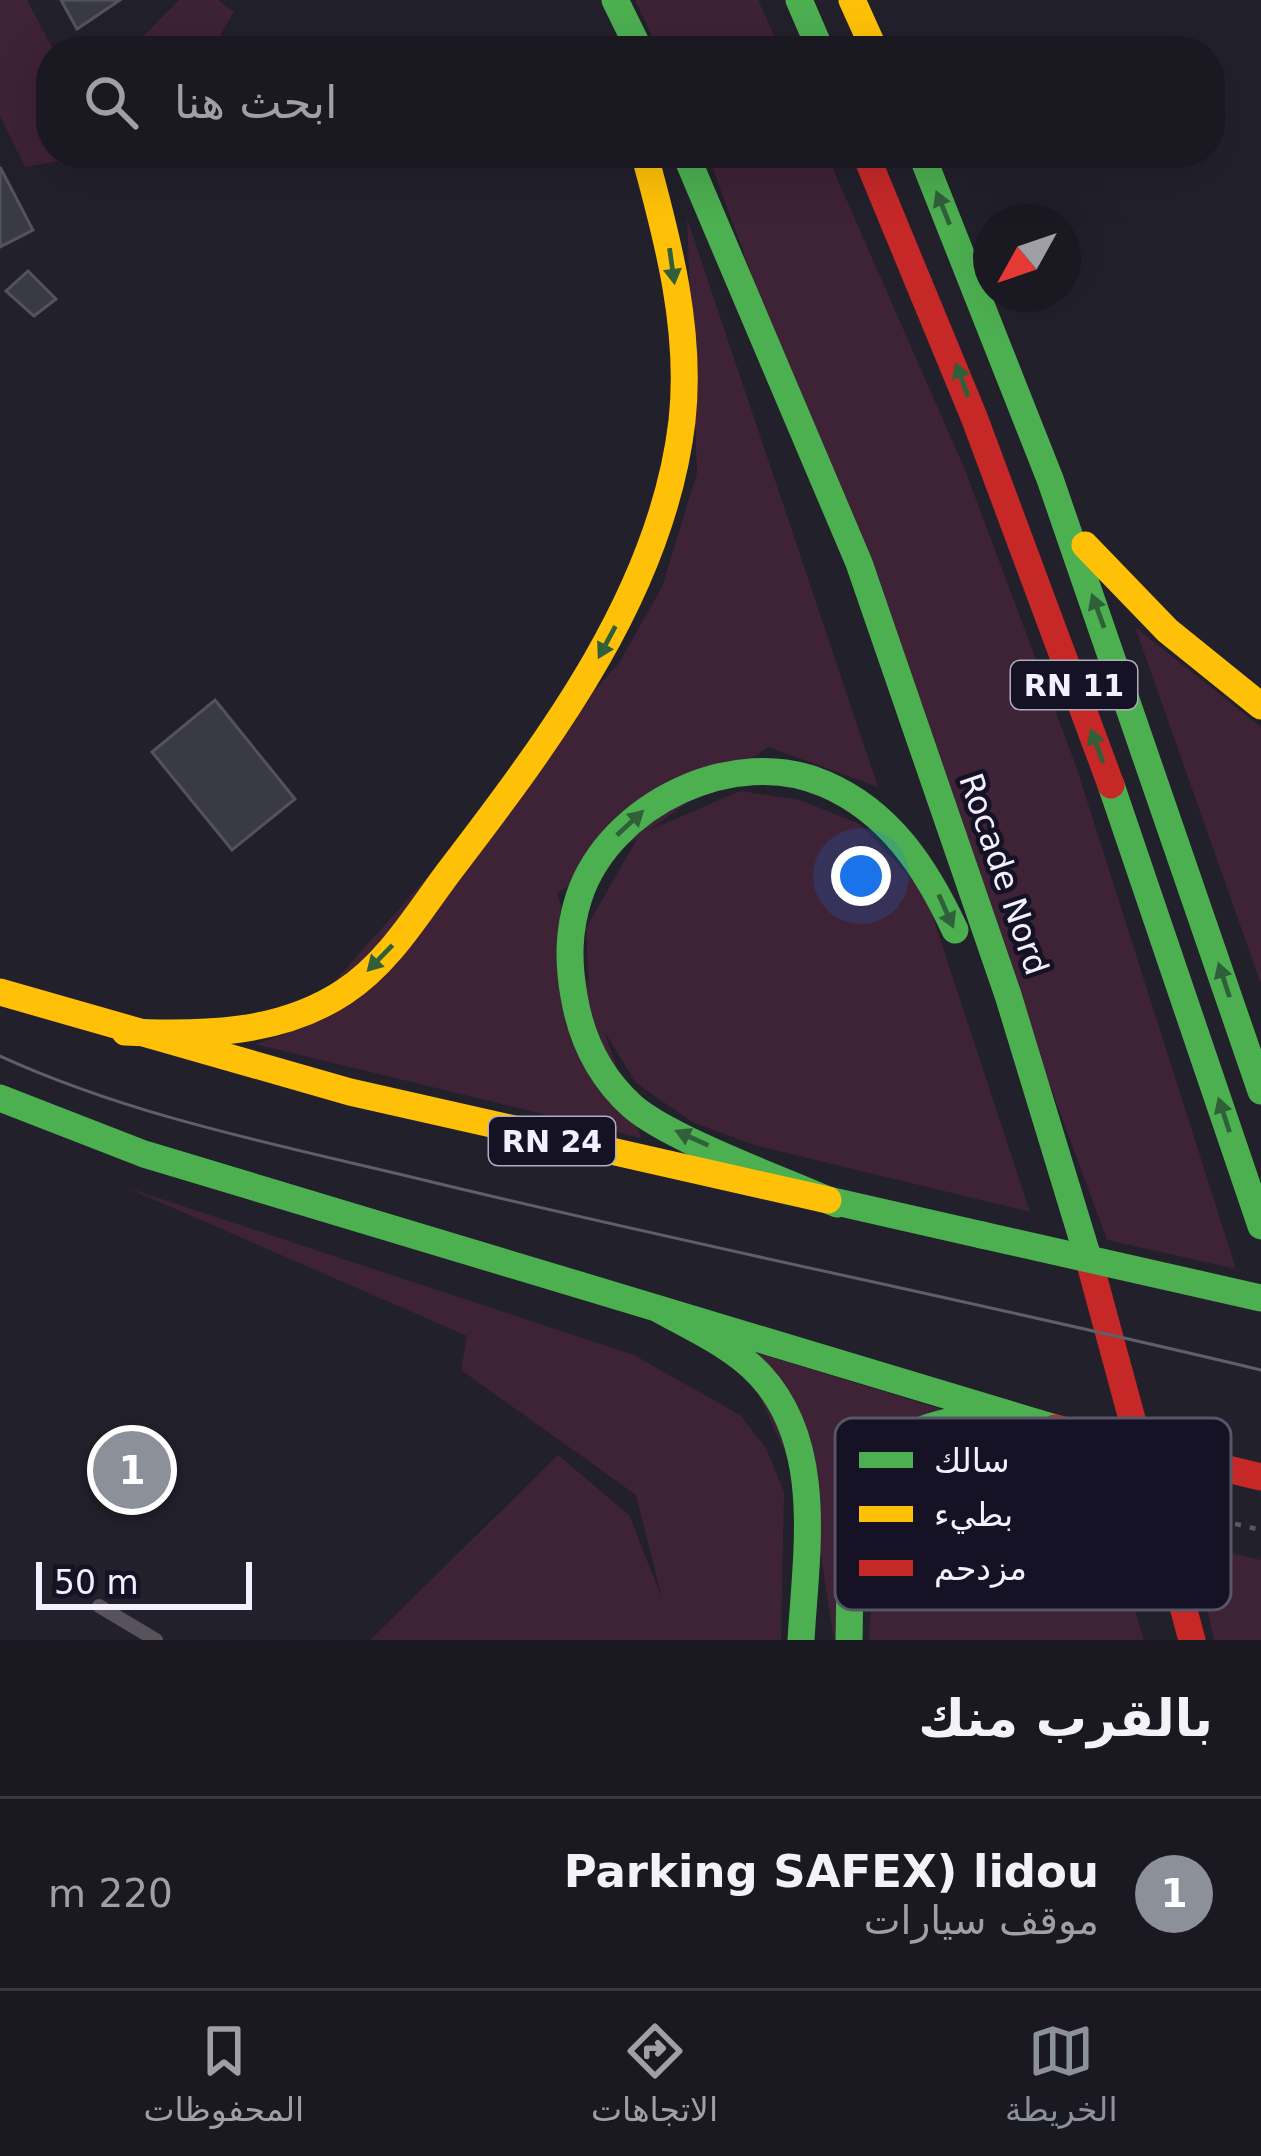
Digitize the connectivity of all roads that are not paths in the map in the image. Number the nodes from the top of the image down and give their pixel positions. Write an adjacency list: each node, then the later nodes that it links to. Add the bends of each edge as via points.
1 (596, 0): 6 (main road)
2 (615, 0): 7 (main road)
3 (799, 0): 8 (main road)
4 (852, 0): 9 (main road)
5 (873, 0): 10 (main road)
6 (607, 36)
7 (633, 36)
8 (815, 36)
9 (868, 36)
10 (884, 36)
11 (648, 168): 18 (main road, one-way to 18, via 668,240 684,393 677,455 648,556 597,661 466,849 387,952 346,990 250,1031)
12 (691, 168): 21 (main road, Rocade Nord, via 859,563)
13 (872, 168): 23 (main road, RN 11, one-way to 13, via 1146,879 952,352)
14 (927, 168): 15 (main road, one-way to 14)
15 (1050, 479): 16 (main road, via 1080,538 1130,596); 19 (main road, one-way to 15)
16 (1261, 706)
17 (0, 992): 18 (main road, RN 24)
18 (125, 1032): 22 (main road, RN 24)
19 (1261, 1091)
20 (0, 1098): 25 (main road, via 144,1154)
21 (1073, 1201): 22 (main road, one-way to 21, via 645,1117 588,1052 568,992 566,937 591,867 624,825 695,782 787,775 835,790 877,814 927,868); 29 (main road, Rocade Nord)
22 (837, 1204): 24 (main road, RN 24, bridge)
23 (1261, 1226)
24 (1261, 1298)
25 (660, 1310): 26 (main road); 36 (main road, via 763,1378 794,1433 806,1494)
26 (1004, 1413): 27 (main road); 28 (main road, bridge)
27 (976, 1418)
28 (1022, 1418)
29 (1134, 1418)
30 (1231, 1471): 31 (main road, bridge)
31 (1261, 1478)
32 (99, 1606): 35 (lane)
33 (852, 1610): 37 (main road)
34 (1183, 1610): 38 (main road, Rocade Nord)
35 (155, 1640)
36 (801, 1640)
37 (849, 1640)
38 (1189, 1640)

